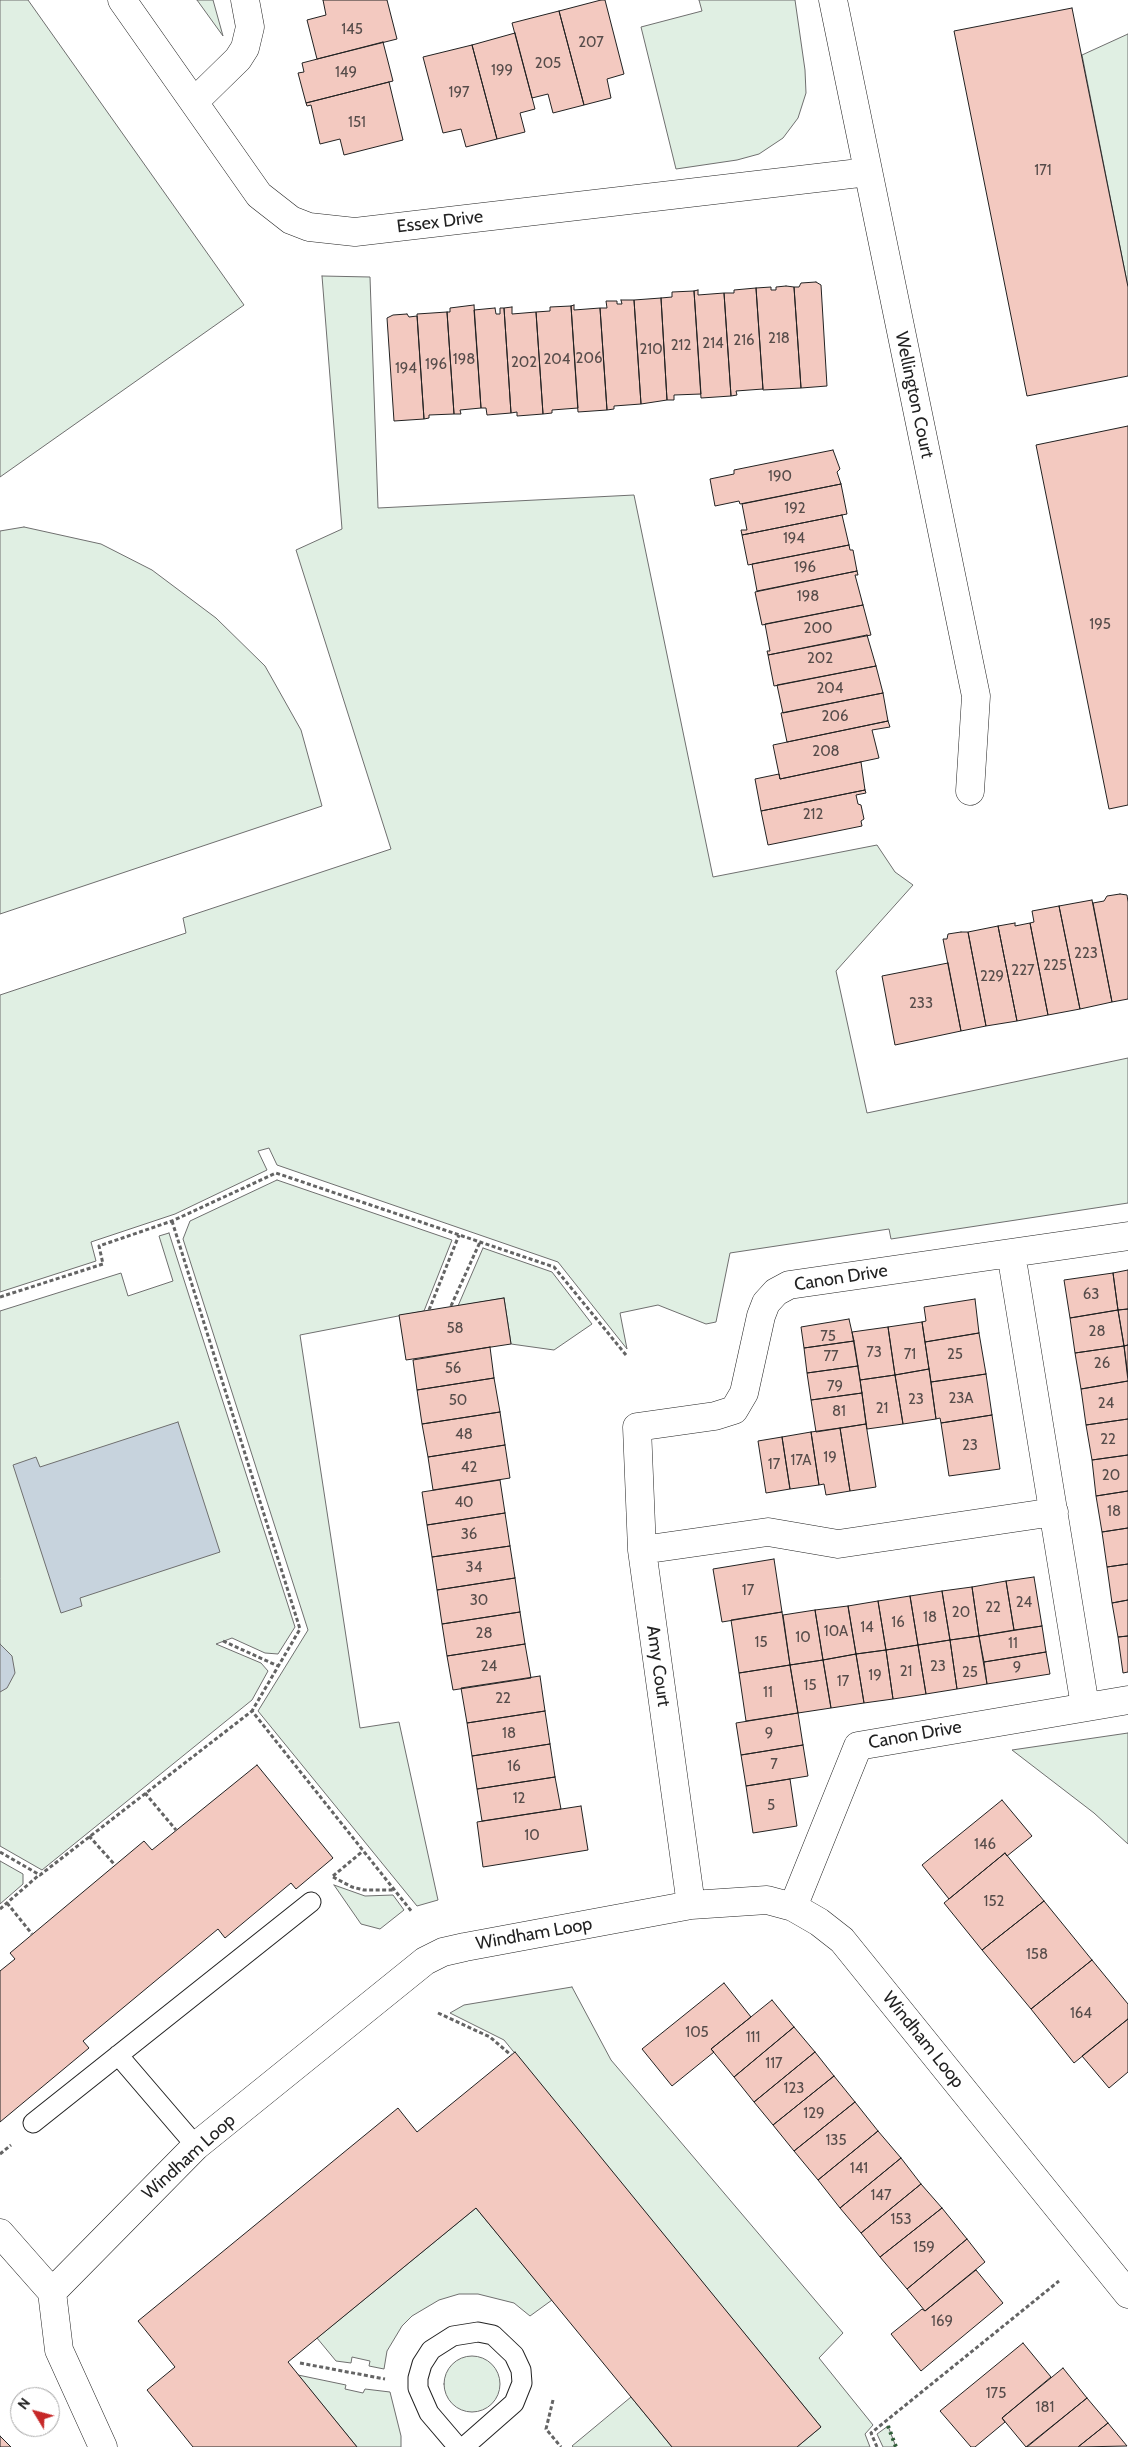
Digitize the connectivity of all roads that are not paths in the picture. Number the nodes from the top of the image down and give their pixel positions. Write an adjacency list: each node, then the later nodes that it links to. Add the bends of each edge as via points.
1 (122, 0): 4 (street, Essex Drive)
2 (245, 0): 4 (street, via 250,27 245,48)
3 (833, 0): 5 (street, Wellington Court)
4 (194, 102): 5 (street, Essex Drive, via 258,195 291,220 309,227 332,230 355,232)
5 (868, 172): 6 (street, Wellington Court, via 976,696)
6 (970, 791)
7 (1128, 1236): 8 (street, Canon Drive)
8 (1011, 1253): 9 (street, Canon Drive, via 789,1285 766,1303 744,1393 734,1410 715,1416); 10 (street)
9 (638, 1426): 11 (street, Amy Court)
10 (1054, 1512): 11 (street, via 838,1544 768,1532); 13 (street)
11 (642, 1550): 15 (street, Amy Court)
12 (1128, 1700): 13 (street, Canon Drive)
13 (1085, 1706): 16 (street, Canon Drive, via 858,1746)
14 (311, 1902): 17 (lane)
15 (691, 1905): 16 (street, Windham Loop, via 767,1900); 19 (street, Windham Loop, via 443,1952 425,1961)
16 (793, 1907): 22 (street, Windham Loop, via 842,1940)
17 (118, 2055): 18 (lane); 19 (lane)
18 (33, 2123)
19 (196, 2146): 21 (street, Windham Loop)
20 (0, 2233): 21 (street)
21 (52, 2292): 23 (street, via 59,2350)
22 (1128, 2294)
23 (103, 2447)
24 (458, 2447): 25 (lane, via 426,2408 418,2388 418,2378 425,2357 436,2346 453,2336 478,2332 493,2335 514,2355 521,2370 522,2383 514,2403)
25 (464, 2447)

